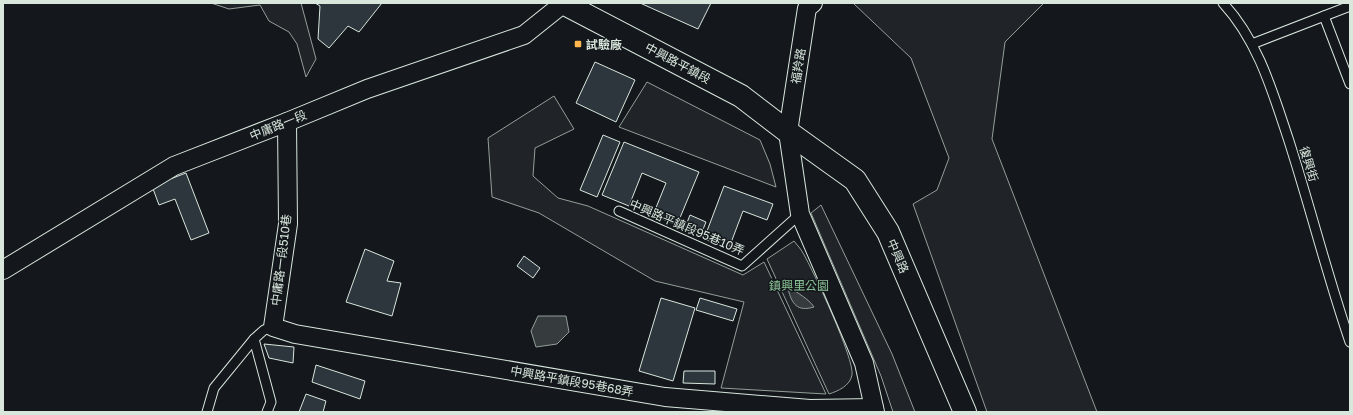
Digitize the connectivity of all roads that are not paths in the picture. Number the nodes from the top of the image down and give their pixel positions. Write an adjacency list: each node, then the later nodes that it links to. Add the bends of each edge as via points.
1 (563, 3): 8 (street, 中庸路一段, via 524,35 367,89); 9 (street, 中興路平鎮段, via 741,96)
2 (813, 3): 9 (street, 福羚路, via 807,8)
3 (1223, 3): 6 (lane, 復興街)
4 (1350, 6): 5 (lane)
5 (1324, 16): 6 (lane); 7 (lane)
6 (1252, 44): 15 (lane, 復興街, via 1275,98)
7 (1350, 84)
8 (287, 122): 12 (street, 中庸路一段, via 174,166); 13 (street, 中庸路一段510巷, via 288,224)
9 (788, 132): 11 (street, 福羚路); 19 (street, 中興路, via 855,180 888,232)
10 (618, 211): 11 (lane, 中興路平鎮段95巷10弄, via 742,266)
11 (800, 214): 16 (street, 福羚路, via 864,363)
12 (3, 270)
13 (273, 327): 14 (lane, via 264,330); 16 (street, 中興路平鎮段95巷68弄, via 303,335 665,397 810,409)
14 (254, 339): 17 (lane, via 214,388); 18 (lane, via 271,402)
15 (1350, 342)
16 (875, 410)
17 (207, 412)
18 (267, 412)
19 (965, 412)

